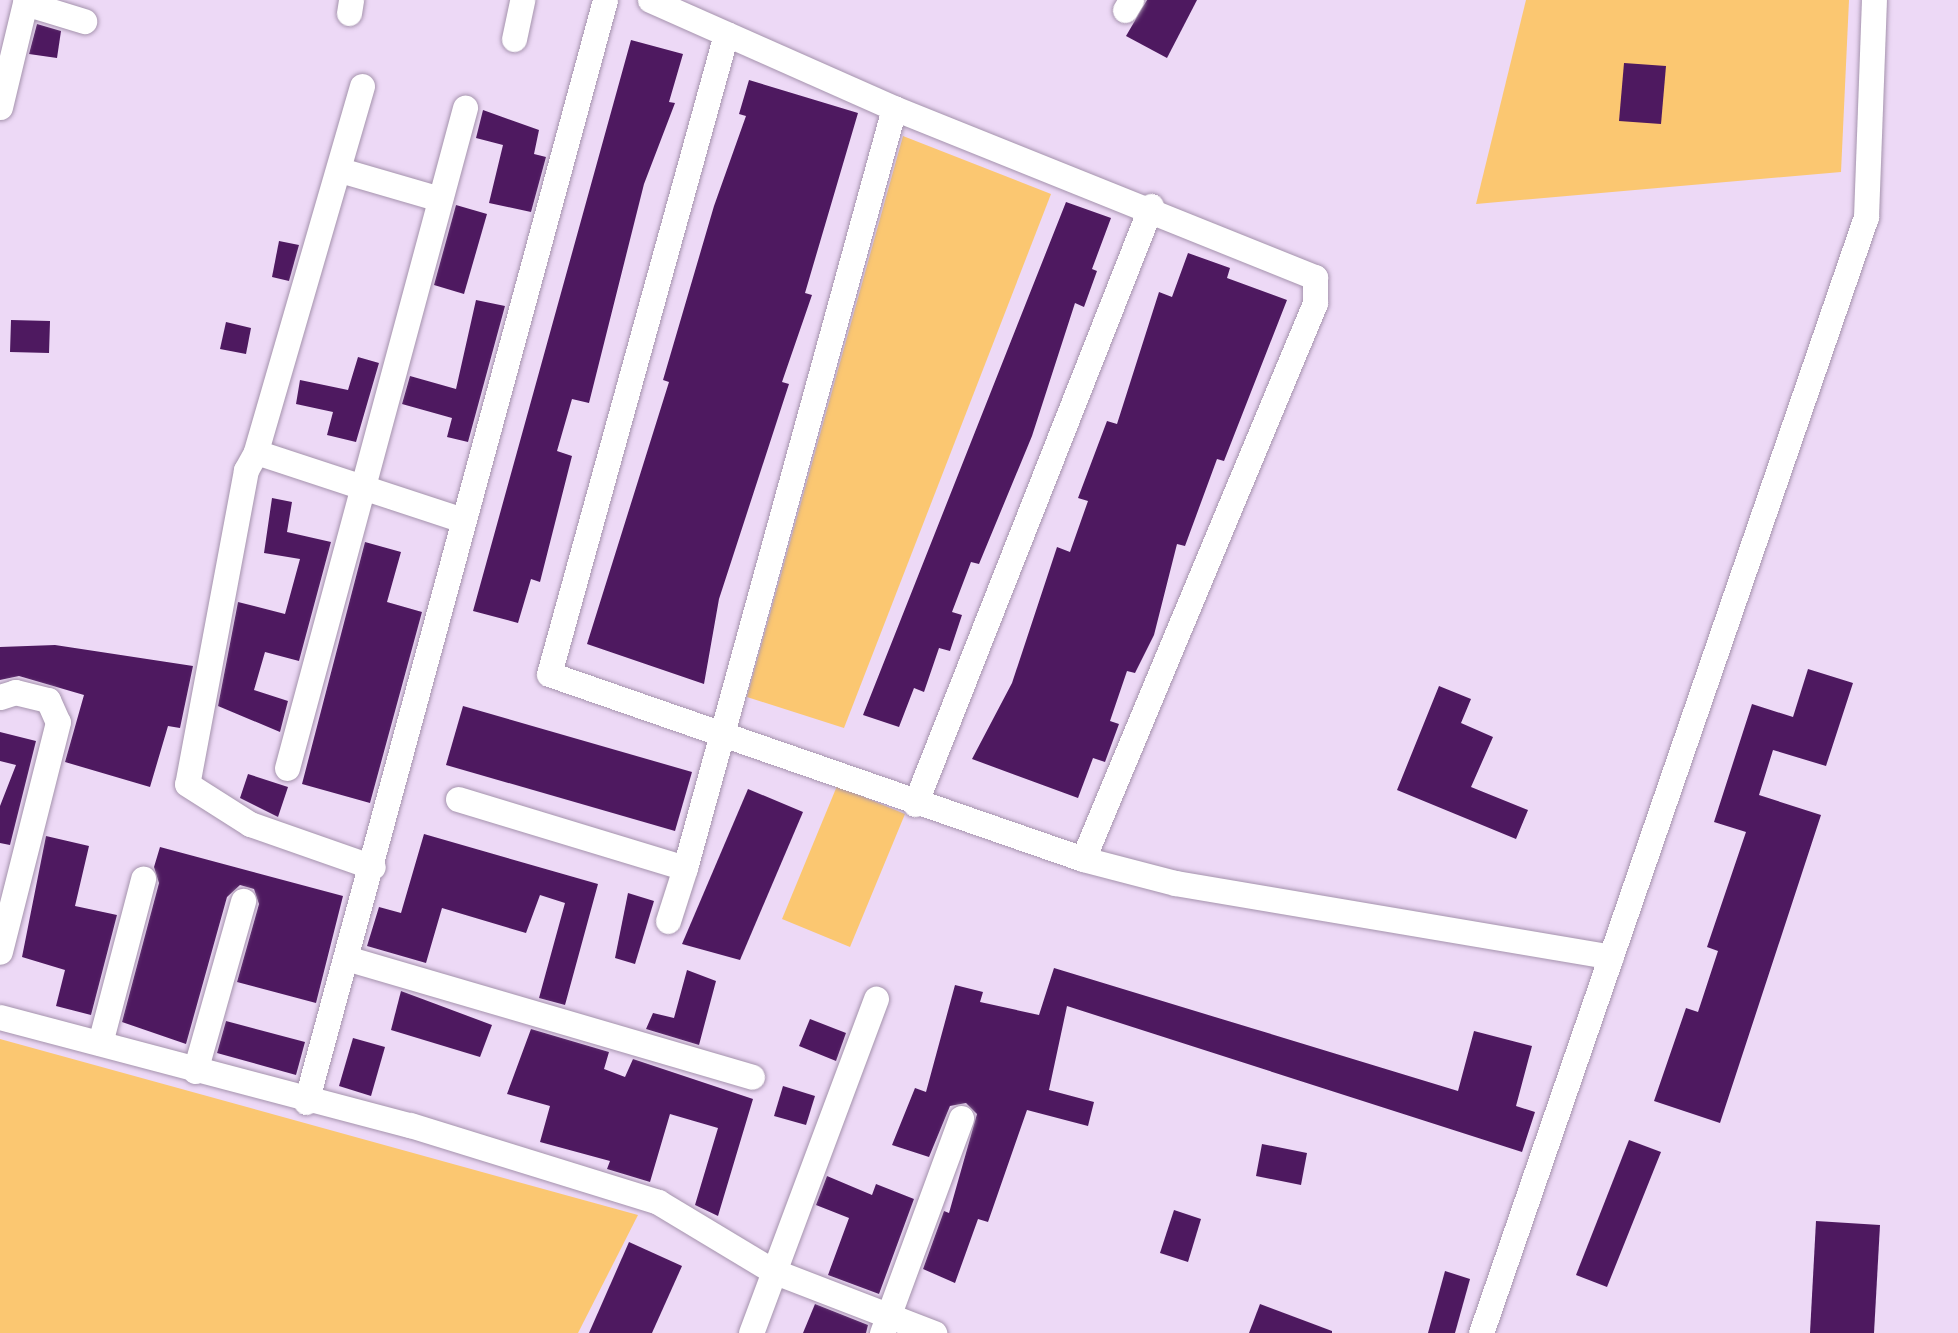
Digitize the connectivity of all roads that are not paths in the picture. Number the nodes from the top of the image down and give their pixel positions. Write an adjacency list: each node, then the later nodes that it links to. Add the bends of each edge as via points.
1 (522, 0): 8 (street)
2 (605, 0): 18 (street)
3 (650, 0): 7 (street)
4 (1874, 0): 32 (street, via 1866,217)
5 (22, 1): 6 (street); 10 (street)
6 (84, 21)
7 (726, 34): 12 (street); 20 (street, via 546,663 554,678)
8 (514, 39)
9 (362, 86): 13 (street)
10 (0, 107)
11 (465, 108): 14 (street)
12 (894, 108): 15 (street); 20 (street)
13 (340, 170): 14 (street); 16 (street)
14 (440, 199): 17 (street)
15 (1152, 206): 23 (street); 24 (street, via 1299,266 1318,288)
16 (256, 452): 17 (street); 25 (street, via 246,470 188,784 250,824)
17 (362, 486): 18 (street); 21 (street)
18 (463, 520): 25 (street)
19 (0, 696): 30 (street, via 15,692 48,700 58,722)
20 (723, 739): 23 (street); 26 (street)
21 (287, 768)
22 (458, 799): 26 (street)
23 (916, 804): 24 (street)
24 (1083, 860): 32 (street, via 1175,883)
25 (373, 867): 31 (street)
26 (685, 868): 29 (street)
27 (143, 879): 35 (street)
28 (243, 901): 36 (street)
29 (668, 922)
30 (0, 952)
31 (346, 958): 37 (street); 38 (street)
32 (1611, 958): 44 (street)
33 (876, 998): 40 (street)
34 (0, 1017): 35 (street)
35 (100, 1043): 36 (street)
36 (195, 1070): 38 (street)
37 (752, 1077)
38 (306, 1102): 40 (street, via 410,1125 658,1202)
39 (961, 1118): 41 (street)
40 (773, 1271): 41 (street); 42 (street)
41 (886, 1324): 43 (street)
42 (751, 1333)
43 (934, 1333)
44 (1481, 1333)

